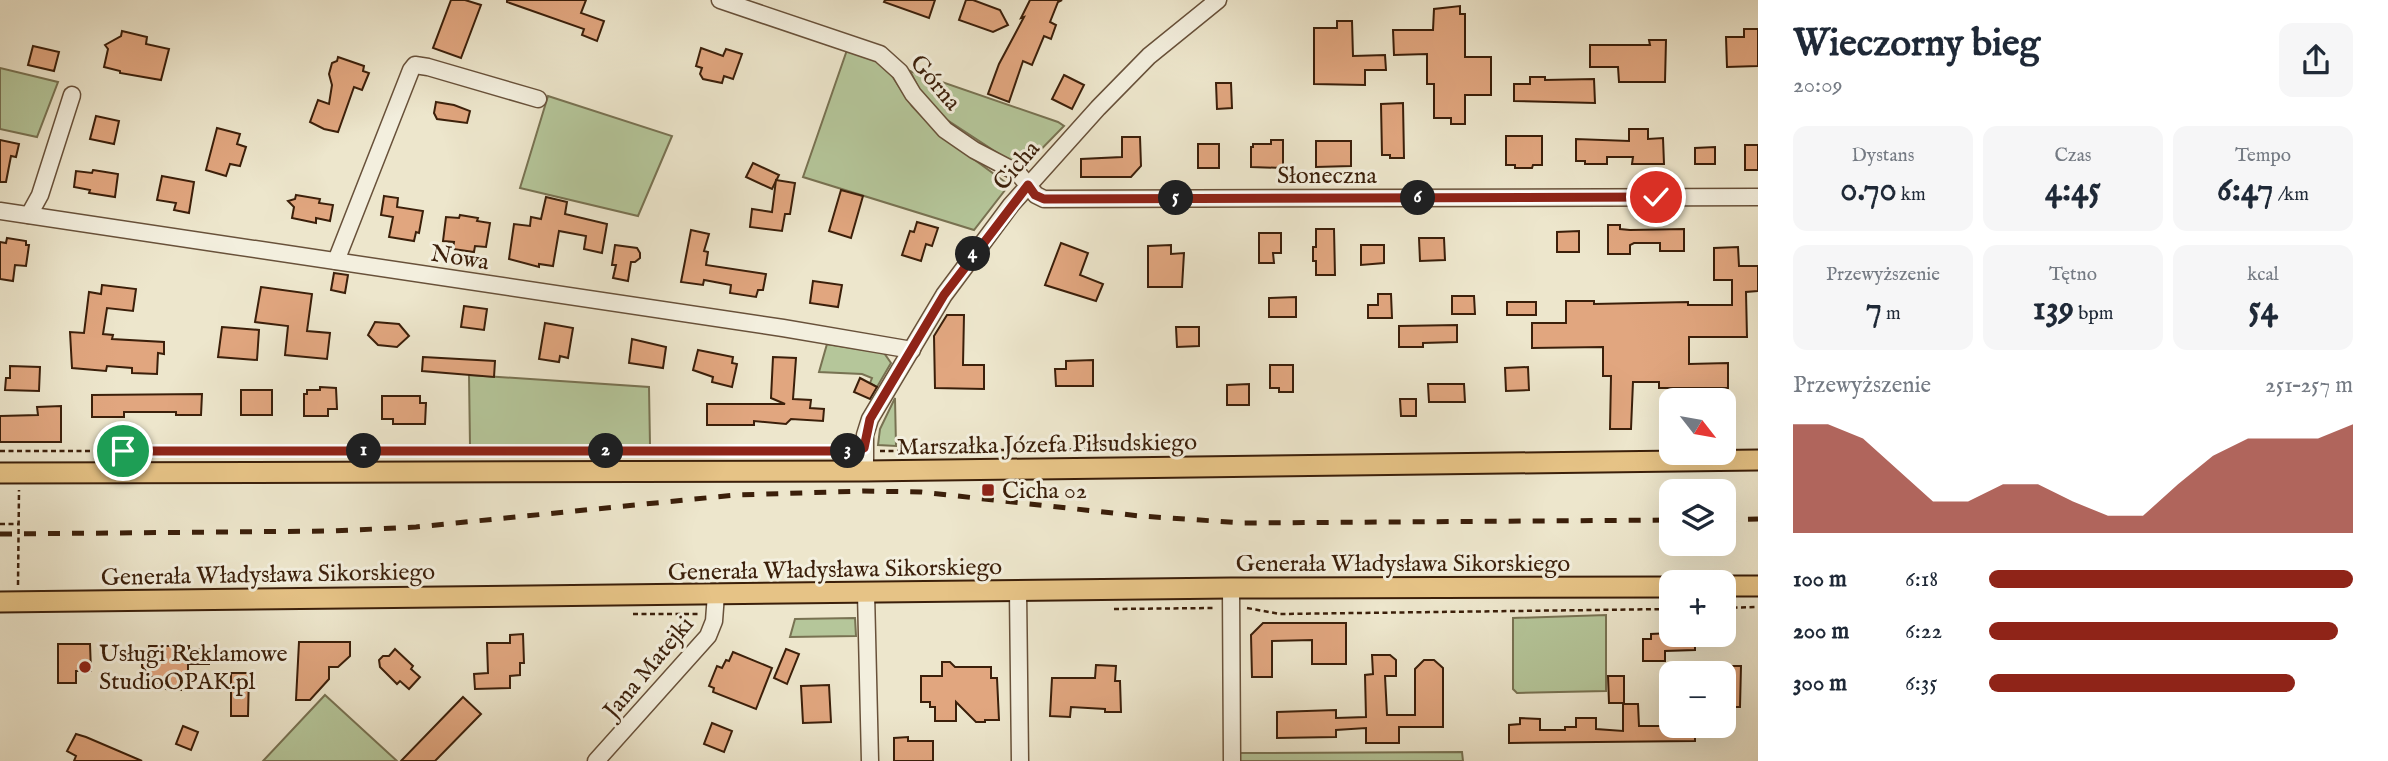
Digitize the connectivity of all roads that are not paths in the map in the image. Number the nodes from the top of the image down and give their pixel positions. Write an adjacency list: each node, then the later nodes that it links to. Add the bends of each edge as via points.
1 (720, 0): 3 (street, Górna)
2 (1218, 0): 6 (street, Cicha, via 1149,56)
3 (740, 3): 6 (street, Górna, via 880,54 945,130 1018,173)
4 (72, 95): 9 (street, via 40,195)
5 (538, 99): 10 (street, via 415,65)
6 (1028, 185): 7 (street, Słoneczna, via 1044,199); 11 (street, Cicha, via 962,270)
7 (1758, 197)
8 (0, 211): 9 (street, Nowa)
9 (29, 215): 10 (street, Nowa)
10 (336, 261): 11 (street, Nowa)
11 (912, 350): 13 (street, Cicha, via 870,419)
12 (1758, 460): 13 (main road, Marszałka Józefa Piłsudskiego)
13 (865, 471): 14 (main road, Marszałka Józefa Piłsudskiego)
14 (9, 474)
15 (1736, 586): 16 (main road)
16 (1758, 586)
17 (1659, 587): 21 (main road, Generała Władysława Sikorskiego)
18 (1018, 591): 19 (main road, Generała Władysława Sikorskiego); 21 (main road, Generała Władysława Sikorskiego); 25 (street)
19 (866, 593): 20 (main road, Generała Władysława Sikorskiego); 24 (street)
20 (716, 594): 22 (main road, Generała Władysława Sikorskiego); 23 (street, Jana Matejki, via 708,636)
21 (1231, 598): 26 (street)
22 (9, 602)
23 (596, 761)
24 (870, 761)
25 (1020, 761)
26 (1232, 761)

